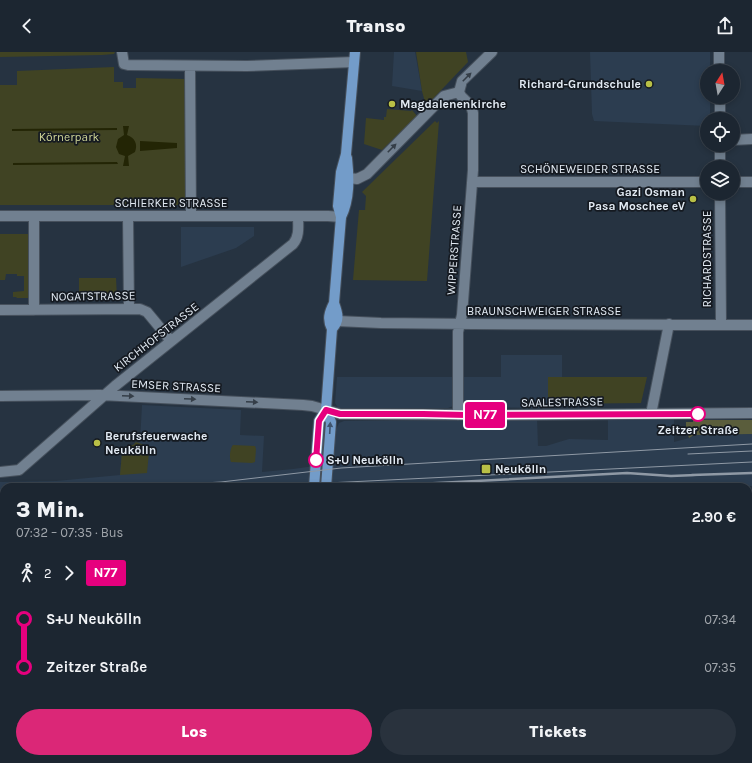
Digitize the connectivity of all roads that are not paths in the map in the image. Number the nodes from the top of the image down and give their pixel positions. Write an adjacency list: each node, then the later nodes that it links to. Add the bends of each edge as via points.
1 (492, 52): 7 (street, one-way to 1, via 462,81)
2 (719, 52): 5 (street)
3 (122, 56): 6 (street, via 124,64 128,65)
4 (355, 57): 6 (street, via 245,66); 10 (main road)
5 (719, 64)
6 (190, 66): 20 (street)
7 (459, 92): 11 (street, one-way to 7, via 357,179 367,174 444,96); 12 (street, WIPPERSTRASSE, via 472,109)
8 (740, 140): 9 (street)
9 (752, 140)
10 (346, 154): 11 (main road); 22 (main road, via 341,172 338,206)
11 (349, 178): 22 (main road, via 346,207)
12 (472, 182): 13 (street, SCHÖNEWEIDER STRASSE); 26 (street, WIPPERSTRASSE)
13 (700, 182)
14 (740, 182): 15 (street)
15 (752, 182)
16 (720, 200): 28 (street, RICHARDSTRASSE)
17 (0, 216): 18 (street, SCHIERKER STRASSE)
18 (34, 216): 19 (street, SCHIERKER STRASSE); 25 (street)
19 (128, 216): 20 (street, SCHIERKER STRASSE); 23 (street)
20 (192, 216): 21 (street, SCHIERKER STRASSE)
21 (298, 216): 22 (street, SCHIERKER STRASSE); 31 (street, KIRCHHOFSTRASSE, via 296,240)
22 (341, 217): 30 (main road, via 334,303 338,312)
23 (129, 309): 25 (street, NOGATSTRASSE); 31 (street, NOGATSTRASSE, via 147,312)
24 (0, 310): 25 (street, NOGATSTRASSE)
25 (34, 310)
26 (460, 324): 27 (street, BRAUNSCHWEIGER STRASSE); 30 (street, BRAUNSCHWEIGER STRASSE); 37 (street, WIPPERSTRASSE)
27 (669, 324): 28 (street, BRAUNSCHWEIGER STRASSE); 36 (street)
28 (721, 324): 29 (street, BRAUNSCHWEIGER STRASSE)
29 (752, 324)
30 (334, 325): 34 (main road)
31 (171, 341): 32 (street, KIRCHHOFSTRASSE)
32 (105, 395): 33 (street, EMSER STRASSE); 34 (street, EMSER STRASSE, one-way to 34, via 307,405); 38 (street, KIRCHHOFSTRASSE, via 25,466 16,472)
33 (0, 396)
34 (326, 410): 37 (street, SAALESTRASSE, via 340,414); 39 (main road, via 319,421); 40 (main road, one-way to 34, via 331,422)
35 (752, 413): 36 (street, SAALESTRASSE)
36 (651, 414): 37 (street, SAALESTRASSE)
37 (458, 415)
38 (0, 472)
39 (314, 483)
40 (326, 483)

